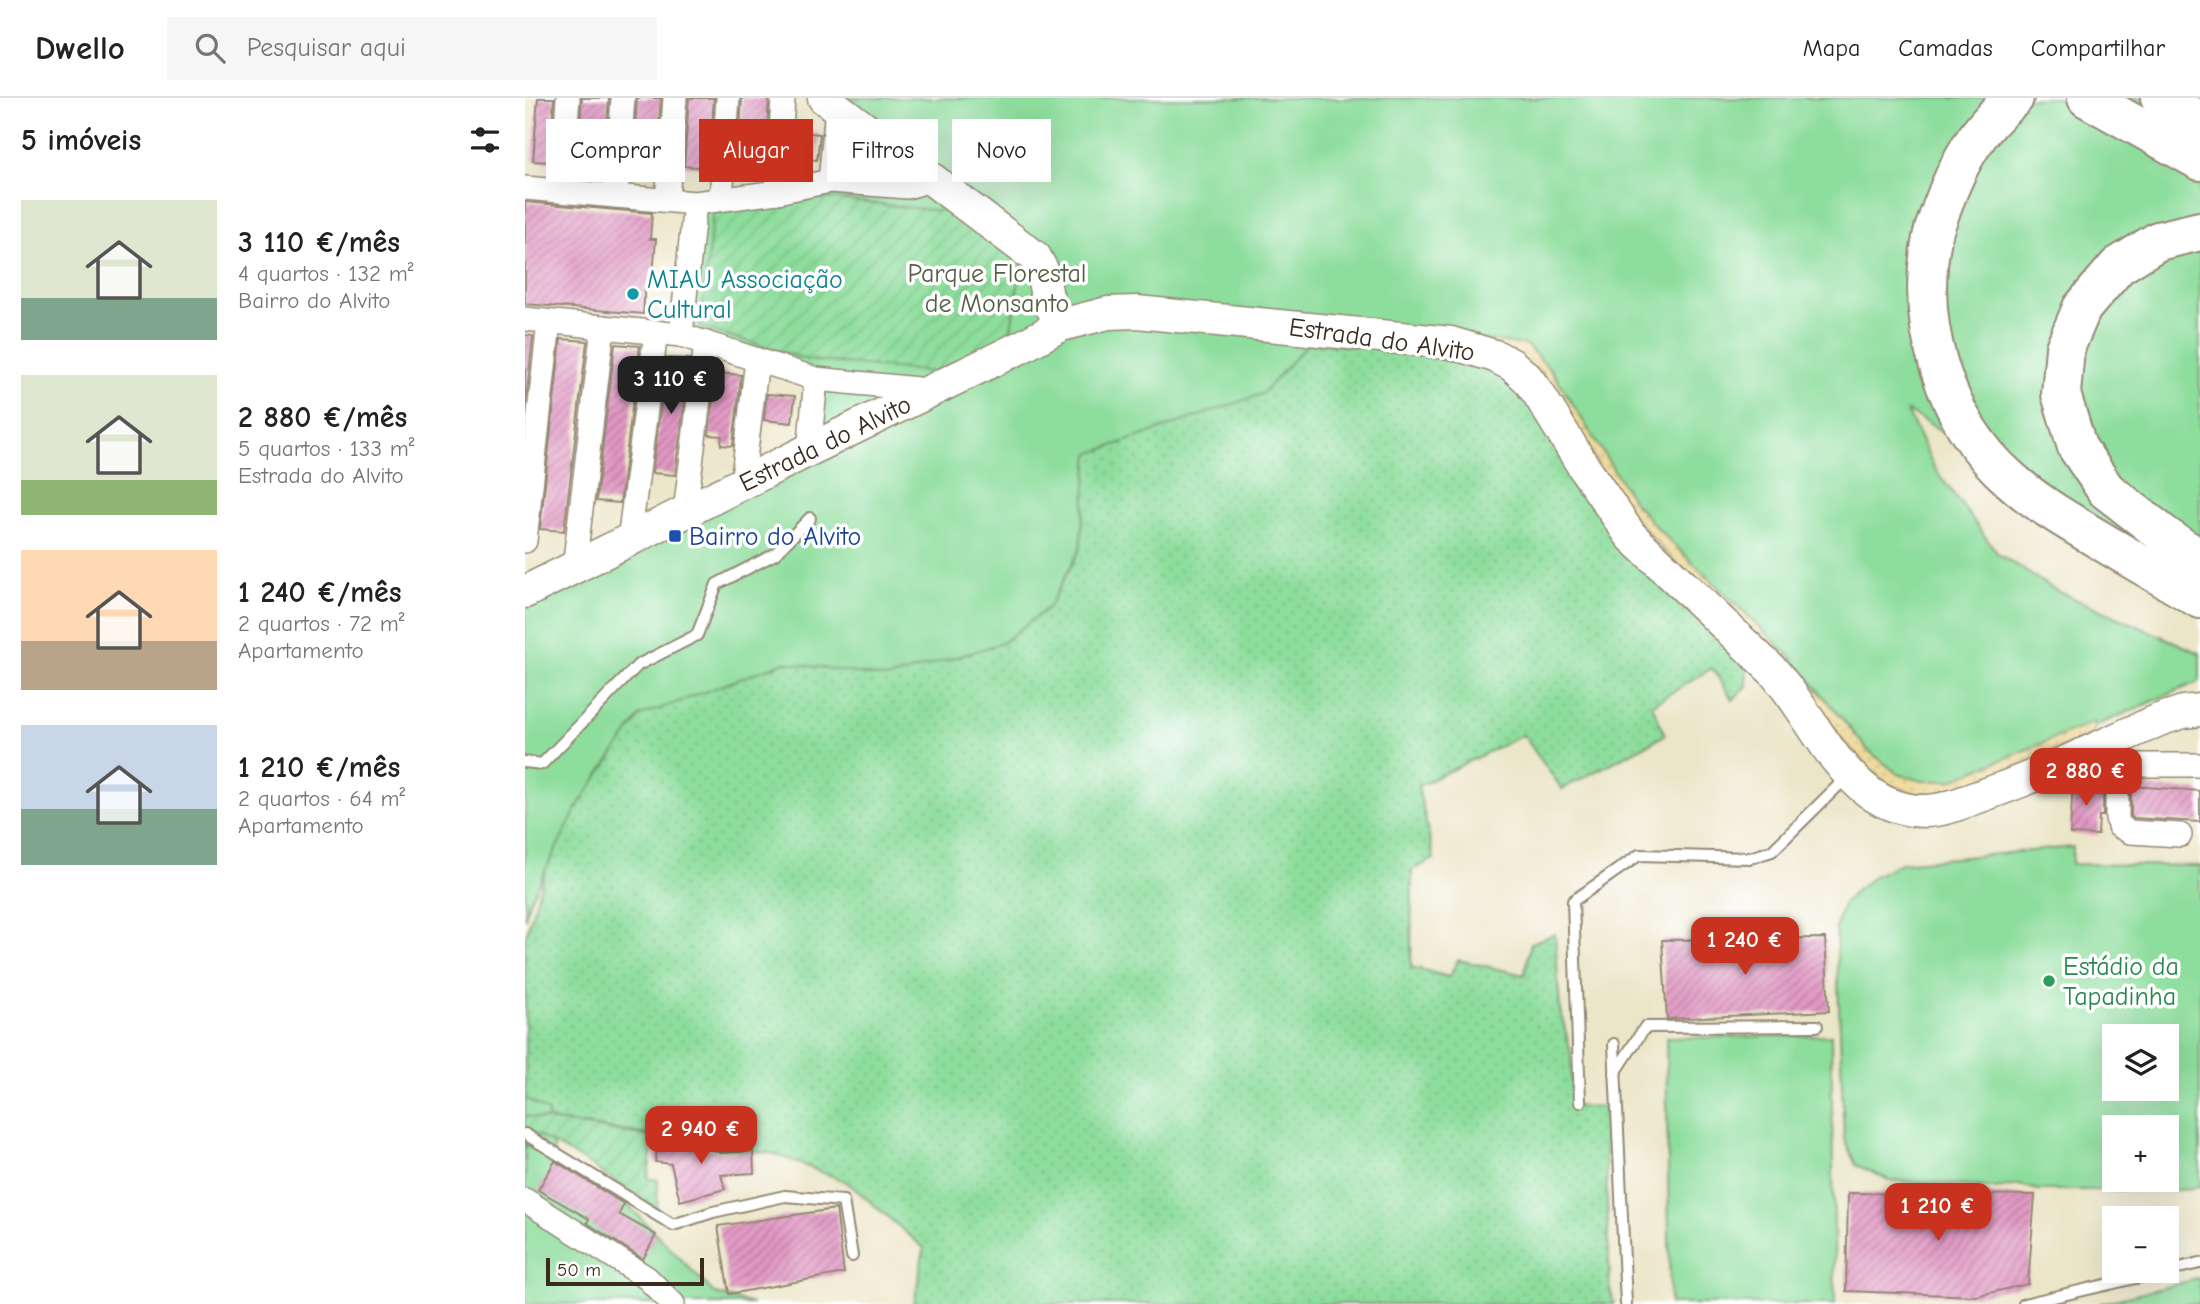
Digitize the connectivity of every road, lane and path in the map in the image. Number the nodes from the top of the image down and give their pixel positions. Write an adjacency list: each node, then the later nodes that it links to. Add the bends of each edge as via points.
1 (568, 98): 18 (street)
2 (623, 98): 20 (street)
3 (675, 98): 22 (street)
4 (728, 98): 21 (street)
5 (783, 98): 19 (street)
6 (2087, 98): 12 (highway)
7 (2160, 98): 11 (highway)
8 (831, 103): 10 (street)
9 (2004, 107): 44 (highway, via 1964,155 1932,236 1927,286 1932,338 1958,416 2010,479 2056,514)
10 (852, 119)
11 (2200, 121)
12 (2200, 162)
13 (827, 182): 19 (street)
14 (843, 182): 15 (street, via 907,187)
15 (920, 182)
16 (936, 182): 27 (street, via 1035,257)
17 (525, 188): 18 (street)
18 (561, 191): 20 (street)
19 (778, 192): 21 (street)
20 (616, 196): 22 (street)
21 (721, 199): 23 (street)
22 (667, 200): 23 (street)
23 (695, 203): 30 (street)
24 (2200, 231): 41 (highway, via 2158,241 2118,266 2081,308 2065,348 2061,394 2077,447 2106,490)
25 (525, 319): 26 (street)
26 (549, 322): 28 (street); 39 (street)
27 (1061, 325): 34 (street, Estrada do Alvito); 49 (street, Estrada do Alvito, via 1108,313 1137,312 1254,322 1451,343 1512,365 1541,396 1630,536 1773,671)
28 (603, 327): 29 (street); 42 (street)
29 (656, 332): 30 (street); 40 (street)
30 (681, 335): 31 (street)
31 (706, 343): 32 (street); 37 (street)
32 (757, 359): 33 (street); 36 (street)
33 (816, 379): 34 (street, via 918,389); 35 (street)
34 (924, 395): 35 (street, Estrada do Alvito)
35 (809, 450): 36 (street, Estrada do Alvito)
36 (742, 484): 37 (street, Estrada do Alvito)
37 (685, 512): 40 (street, Estrada do Alvito)
38 (810, 518): 47 (lane, via 775,554 717,584 697,635 638,665 543,764)
39 (525, 541)
40 (628, 541): 42 (street, Estrada do Alvito)
41 (2200, 559)
42 (574, 568): 43 (street, Estrada do Alvito)
43 (525, 592)
44 (2200, 599)
45 (2200, 710): 46 (street, Estrada do Alvito, via 2159,720)
46 (2116, 752): 48 (street); 49 (street, Estrada do Alvito, via 1939,810 1913,811 1888,803); 50 (street, via 2119,827 2130,832)
47 (525, 762)
48 (2200, 765)
49 (1849, 774): 54 (lane, via 1772,852 1751,858 1639,855 1573,901)
50 (2180, 835)
51 (1817, 1026): 53 (lane, via 1645,1027)
52 (1614, 1044): 53 (lane)
53 (1615, 1073): 60 (lane)
54 (1580, 1102)
55 (525, 1134): 57 (lane, via 673,1225 785,1196 843,1201)
56 (525, 1200): 59 (street, via 647,1279)
57 (852, 1256)
58 (2200, 1263): 61 (lane)
59 (673, 1304)
60 (1626, 1304)
61 (2024, 1304)

